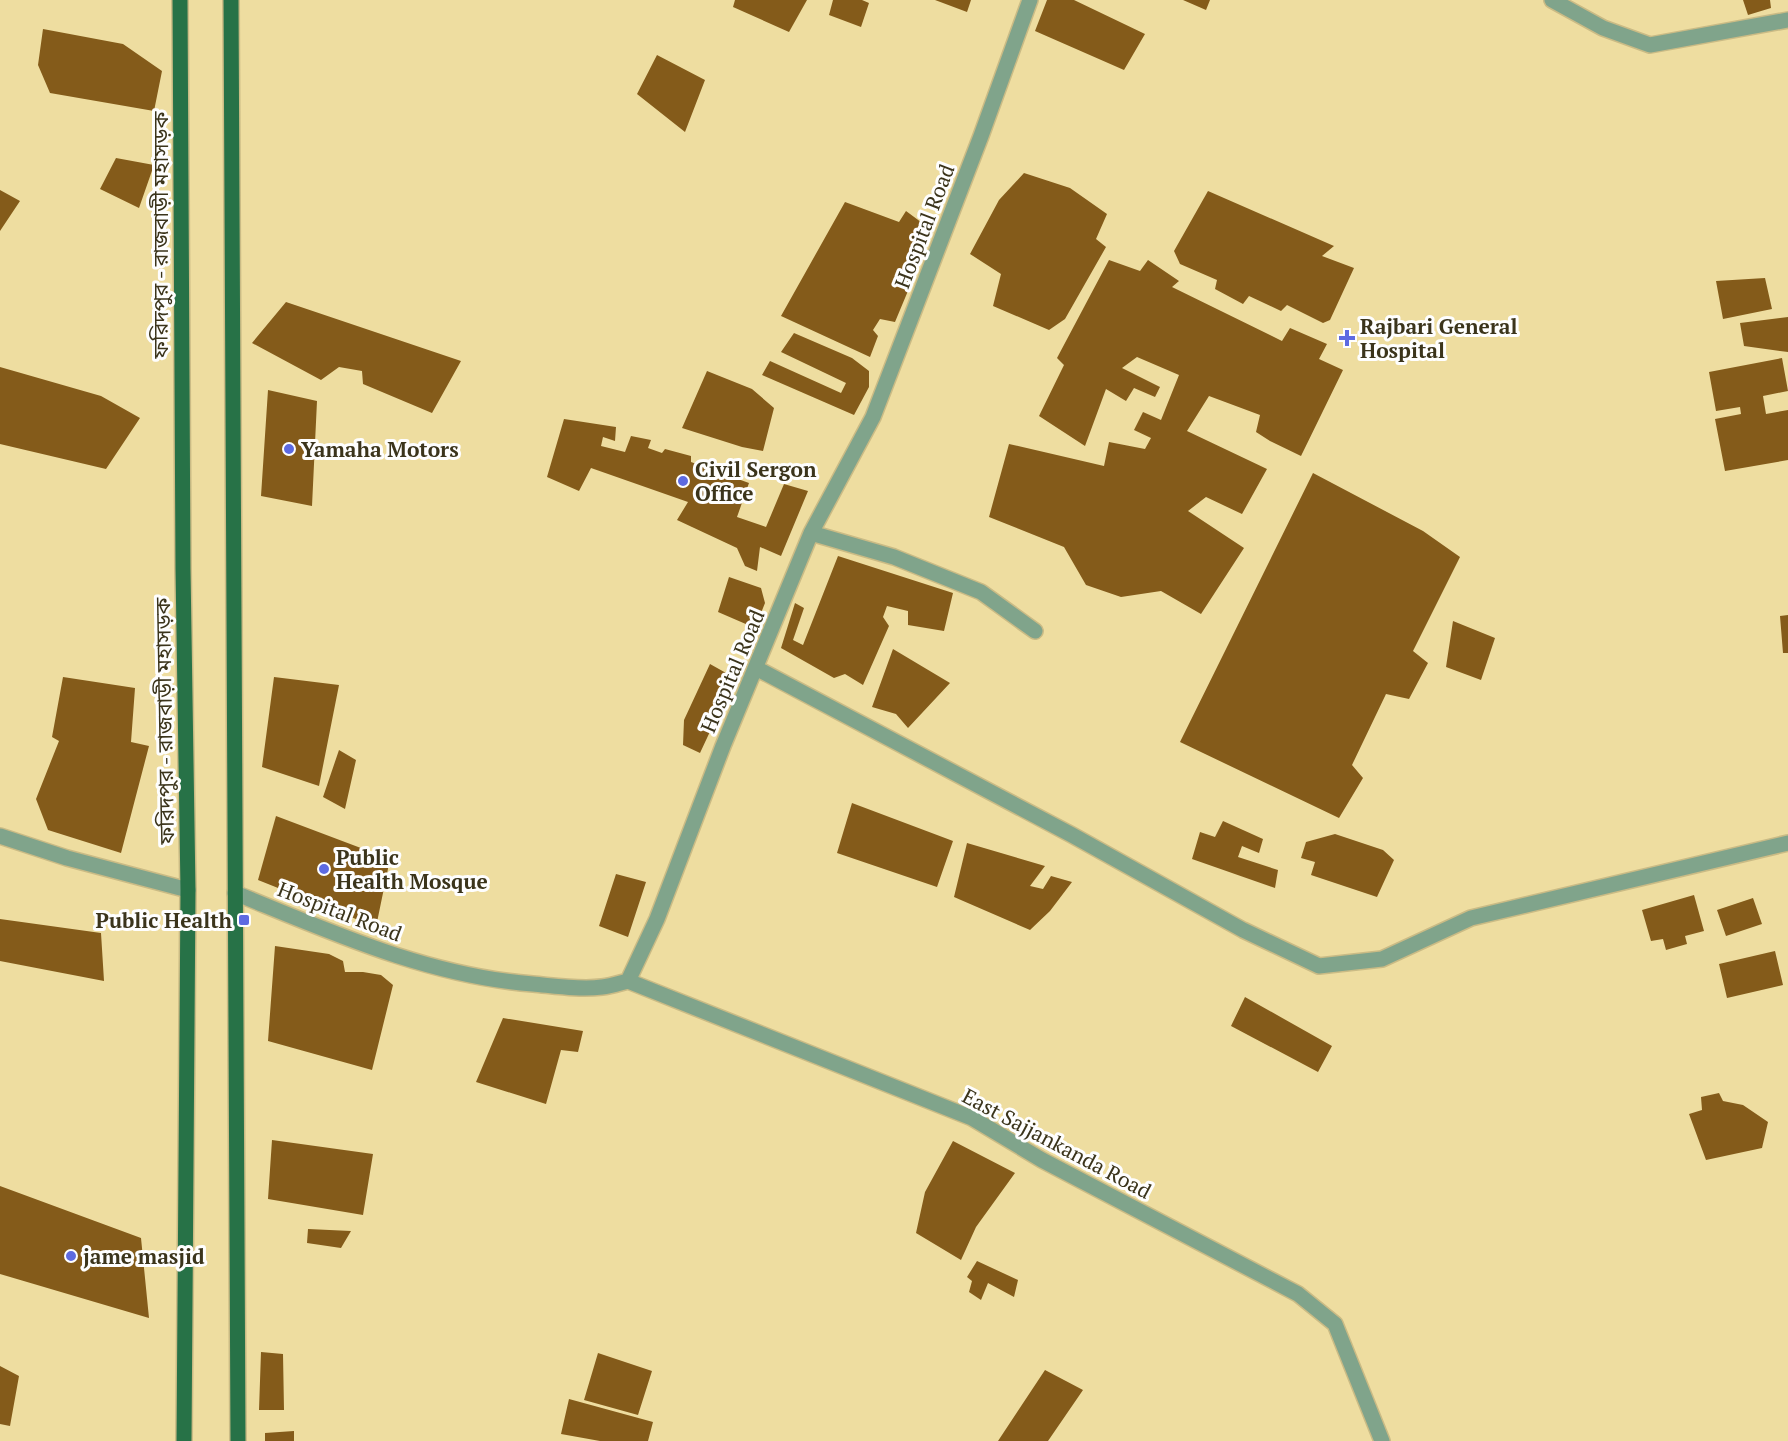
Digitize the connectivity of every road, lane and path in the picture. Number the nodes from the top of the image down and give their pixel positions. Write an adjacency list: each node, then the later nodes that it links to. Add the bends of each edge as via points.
1 (180, 0): 11 (main road, ফরিদপুর - রাজবাড়ী মহাসড়ক)
2 (231, 0): 12 (main road)
3 (1030, 0): 6 (street, Hospital Road, via 873,417)
4 (1552, 0): 5 (street, via 1603,28 1650,45)
5 (1788, 20)
6 (811, 533): 7 (street, via 894,557 981,592); 8 (street, Hospital Road)
7 (1035, 631)
8 (756, 668): 10 (street, via 1243,930 1319,966 1382,958 1471,918); 13 (street, Hospital Road, via 657,919)
9 (0, 836): 11 (street)
10 (1788, 843)
11 (188, 890): 14 (main road, ফরিদপুর - রাজবাড়ী মহাসড়ক)
12 (235, 892): 13 (street, Hospital Road, via 341,937 410,960 494,981 561,987 600,987); 15 (main road)
13 (628, 981): 16 (street, East Sajjankanda Road, via 972,1118 1042,1160 1298,1294 1335,1324)
14 (184, 1441)
15 (238, 1441)
16 (1382, 1441)

